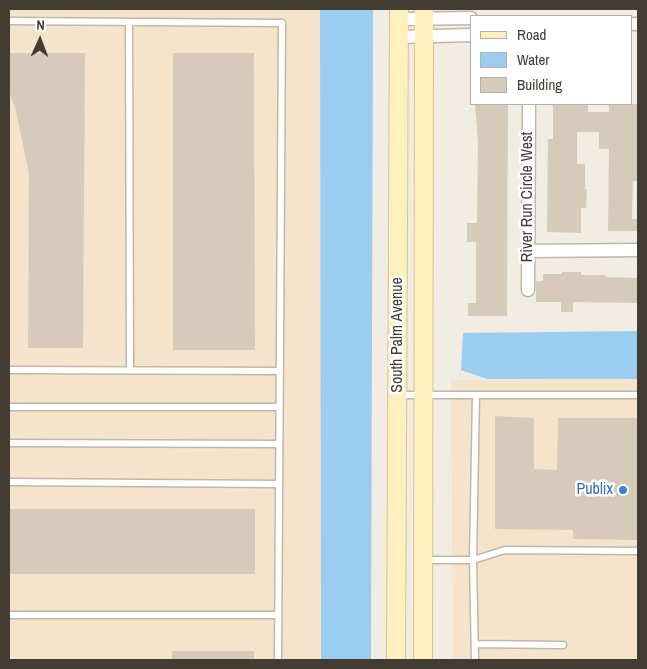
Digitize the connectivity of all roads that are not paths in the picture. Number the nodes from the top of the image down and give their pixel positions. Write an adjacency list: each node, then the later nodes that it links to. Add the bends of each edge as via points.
1 (423, 13): 2 (street); 3 (street); 8 (main road, South Palm Avenue)
2 (399, 14): 7 (main road, South Palm Avenue)
3 (470, 18)
4 (9, 21): 5 (lane)
5 (129, 22): 14 (lane); 15 (lane, via 282,23)
6 (470, 35): 8 (street)
7 (399, 37): 8 (street); 16 (main road, South Palm Avenue)
8 (423, 37): 17 (main road, South Palm Avenue)
9 (529, 105): 11 (street, River Run Circle West)
10 (638, 250): 11 (street)
11 (528, 251): 12 (street, River Run Circle West)
12 (528, 290)
13 (9, 370): 14 (lane)
14 (130, 370): 15 (lane)
15 (280, 371): 21 (lane)
16 (398, 395): 17 (lane); 34 (main road, South Palm Avenue)
17 (424, 395): 18 (lane); 27 (main road, South Palm Avenue)
18 (476, 395): 19 (lane); 28 (lane)
19 (638, 395)
20 (9, 407): 21 (lane)
21 (279, 407): 23 (lane)
22 (9, 443): 23 (lane)
23 (279, 444): 25 (lane)
24 (9, 482): 25 (lane)
25 (279, 484): 30 (lane)
26 (638, 551): 28 (lane, via 505,550)
27 (424, 560): 28 (lane); 35 (main road, South Palm Avenue)
28 (473, 560): 31 (lane)
29 (9, 615): 30 (lane)
30 (278, 616): 33 (lane)
31 (474, 644): 32 (lane); 36 (lane)
32 (563, 645)
33 (278, 660)
34 (396, 660)
35 (423, 660)
36 (475, 660)

